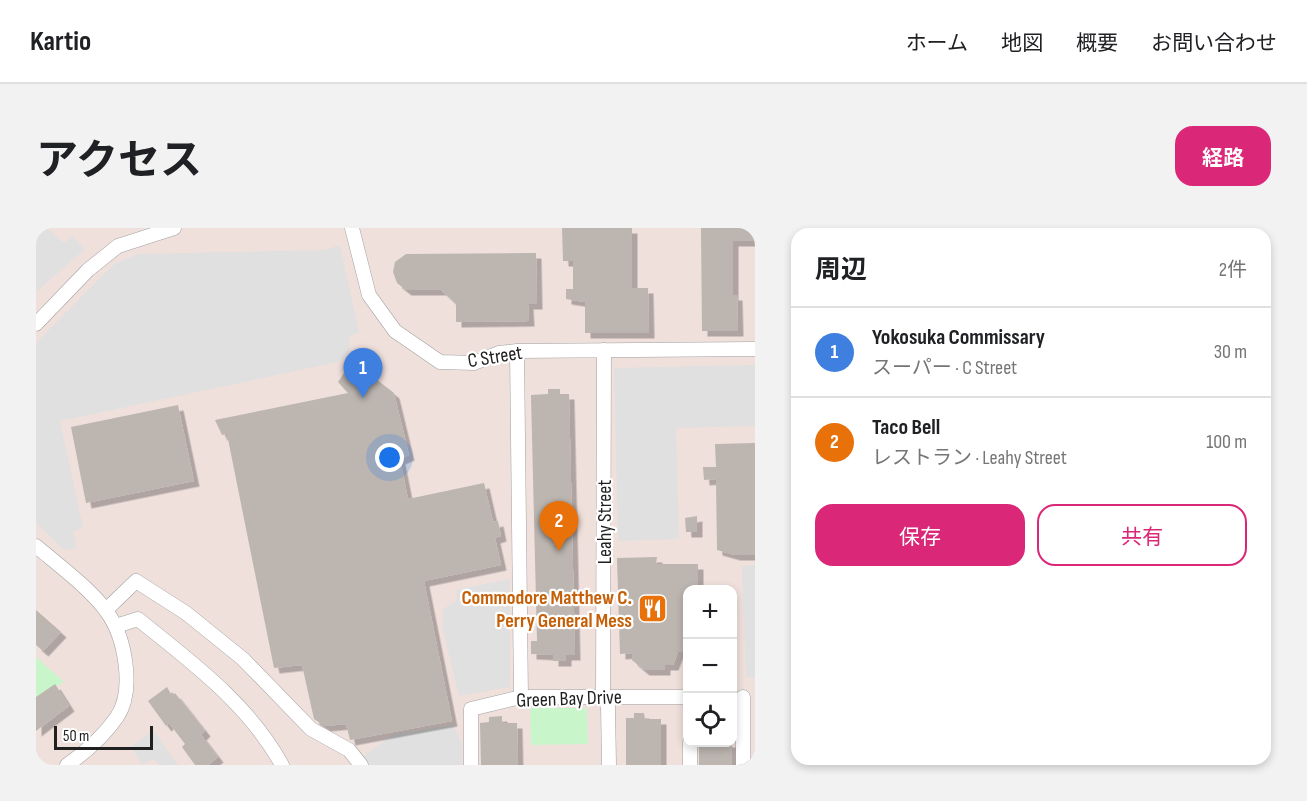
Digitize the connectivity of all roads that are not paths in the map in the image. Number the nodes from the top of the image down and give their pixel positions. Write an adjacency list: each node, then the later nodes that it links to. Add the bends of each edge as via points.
1 (174, 228): 3 (street, via 118,246)
2 (352, 228): 6 (street, C Street, via 369,296 395,331 440,362 474,363)
3 (37, 320)
4 (755, 349): 5 (street, C Street)
5 (604, 350): 6 (street, C Street); 10 (street, Leahy Street)
6 (517, 351): 12 (street)
7 (36, 546): 8 (street)
8 (106, 610): 9 (street); 17 (street, via 136,581 186,613 243,659 311,729 349,750)
9 (116, 626): 15 (street, via 127,665 118,716 91,748); 16 (street, via 138,619 204,672 244,710)
10 (603, 696): 12 (street, Green Bay Drive); 13 (street, Green Bay Drive); 19 (street, Leahy Street, via 608,706)
11 (743, 696): 21 (street)
12 (521, 697): 18 (street, Green Bay Drive, via 471,710)
13 (683, 697)
14 (690, 747): 20 (street)
15 (67, 765)
16 (282, 765)
17 (361, 765)
18 (471, 765)
19 (609, 765)
20 (690, 765)
21 (743, 765)

